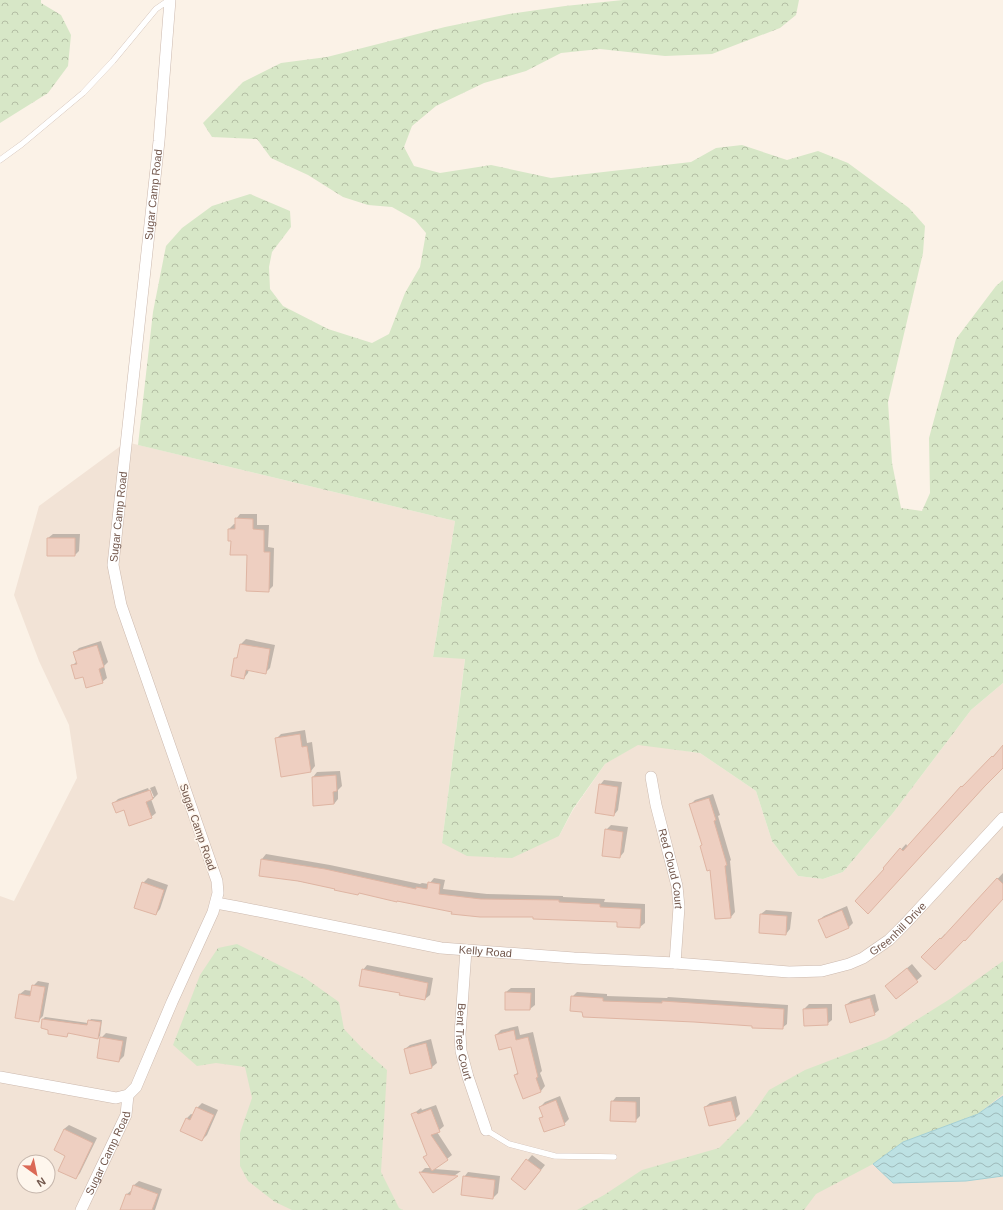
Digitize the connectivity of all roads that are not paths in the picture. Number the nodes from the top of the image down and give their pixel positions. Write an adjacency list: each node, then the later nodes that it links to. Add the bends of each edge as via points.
1 (170, 0): 2 (lane, via 156,9 83,93); 5 (street, Sugar Camp Road, via 159,141 113,565 120,605 217,881)
2 (0, 160)
3 (651, 777): 7 (street, Red Cloud Court, via 678,886)
4 (1003, 818): 8 (street, Greenhill Drive, via 889,940 863,958 822,971)
5 (216, 903): 6 (street, Kelly Road, via 442,948); 10 (street, Sugar Camp Road, via 136,1087)
6 (466, 950): 7 (street, Kelly Road); 11 (street, Bent Tree Court, via 461,1051)
7 (675, 963): 8 (street, Kelly Road)
8 (759, 970)
9 (0, 1077): 10 (street, Sugar Camp Road, via 116,1098)
10 (128, 1095): 13 (street, Sugar Camp Road, via 126,1115)
11 (486, 1130): 12 (lane, via 509,1144 555,1156)
12 (614, 1157)
13 (81, 1210)

